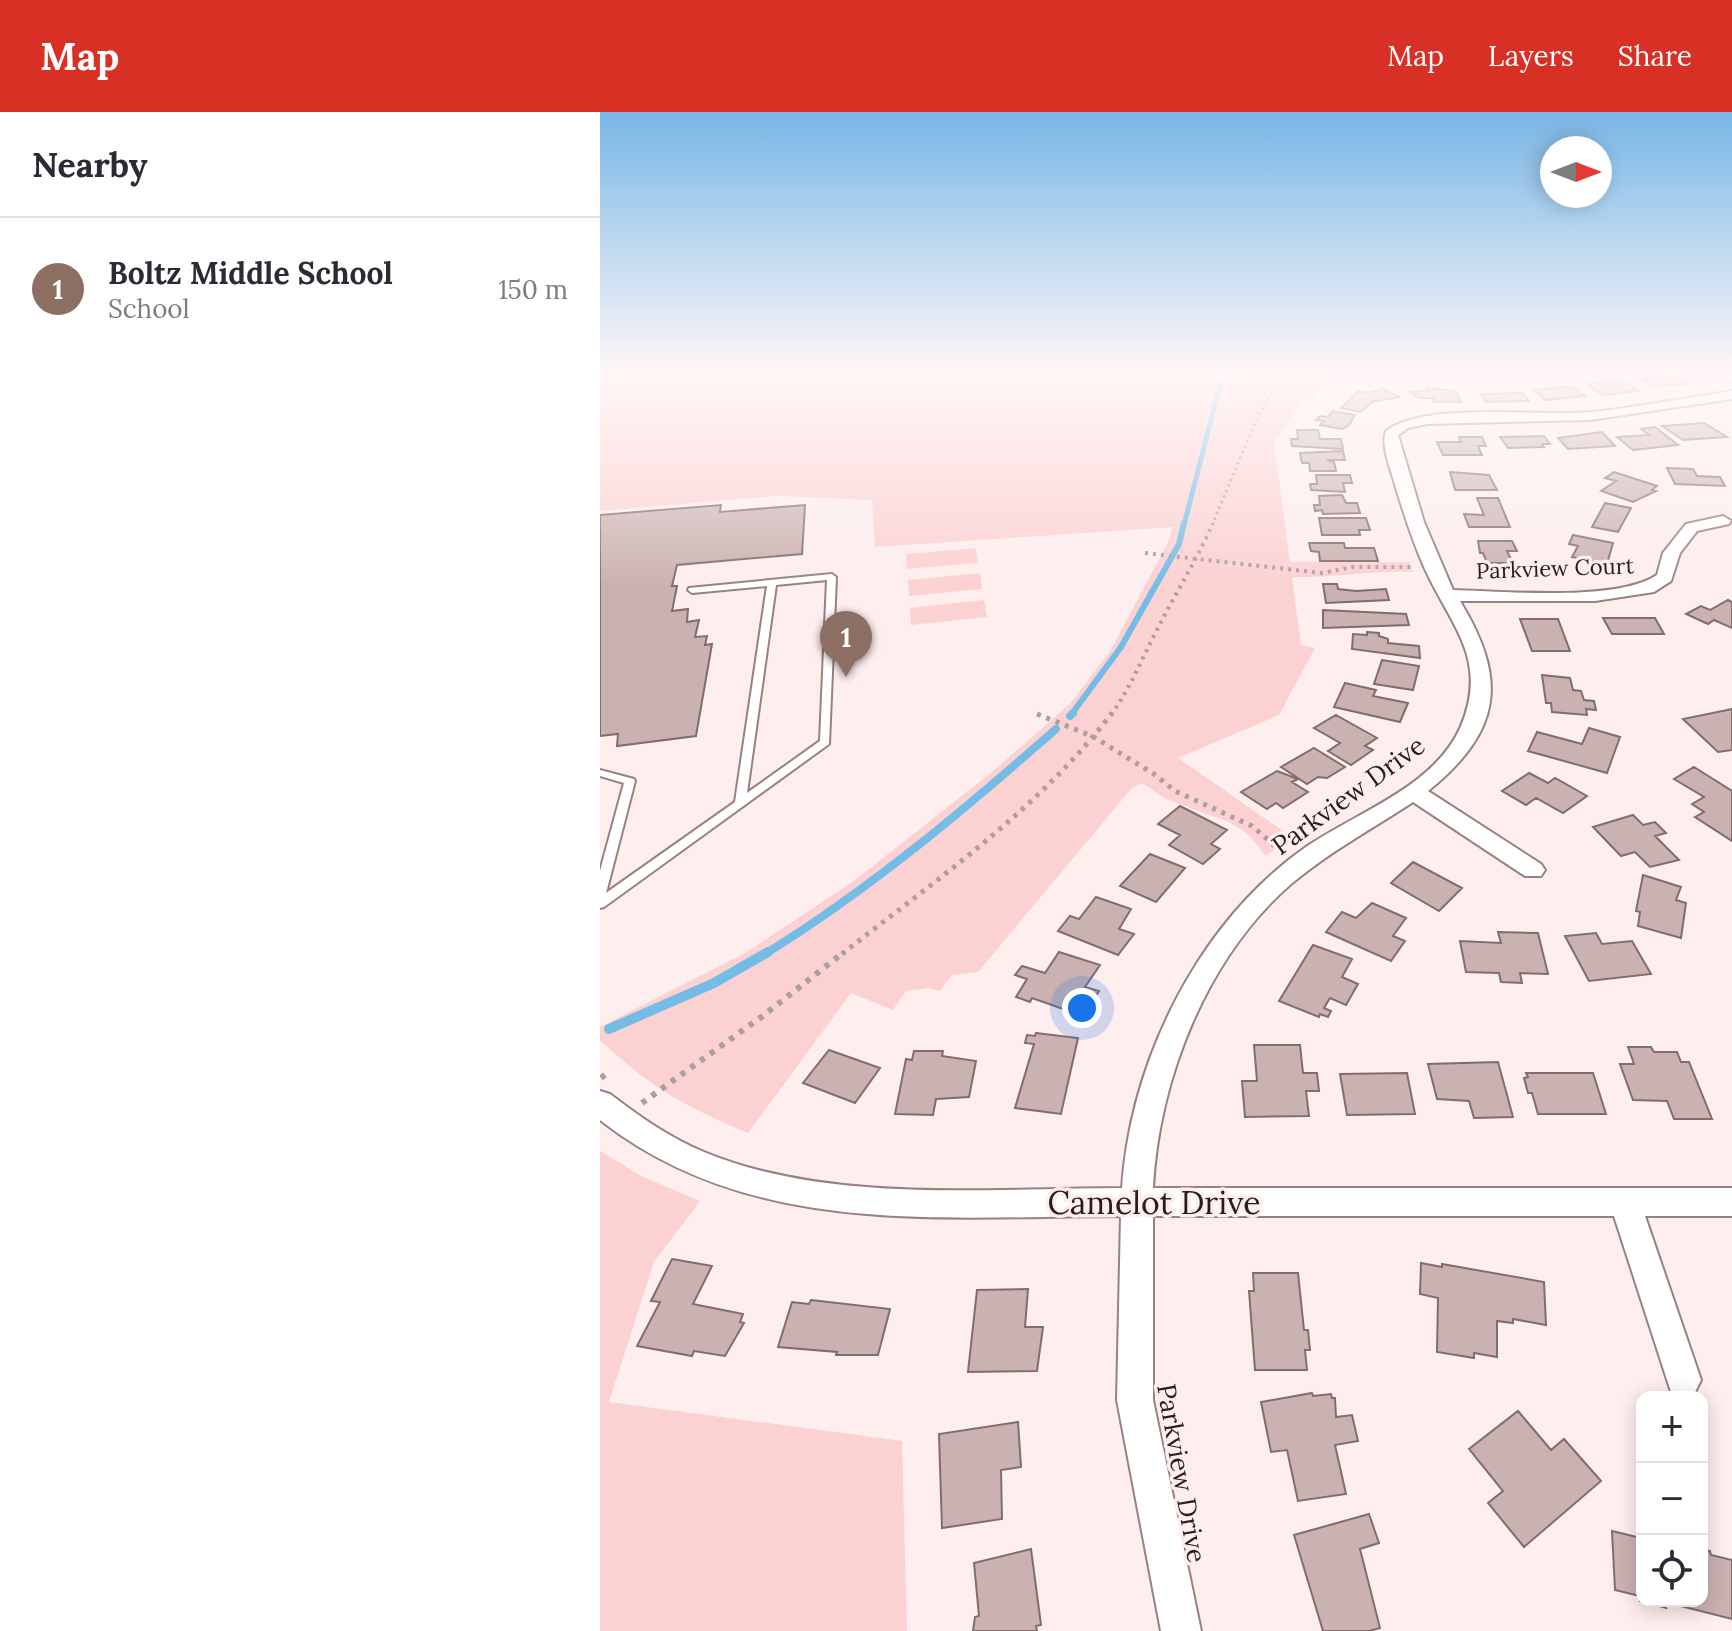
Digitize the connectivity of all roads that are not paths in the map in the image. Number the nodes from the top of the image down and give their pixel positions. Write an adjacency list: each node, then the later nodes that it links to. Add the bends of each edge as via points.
1 (1391, 444): 5 (street, Parkview Drive, via 1433,567)
2 (1723, 521): 5 (street, Parkview Court, via 1692,527 1670,557 1661,582 1640,592)
3 (772, 583): 4 (lane); 8 (lane); 8 (lane, via 832,577 825,742)
4 (692, 590)
5 (1449, 595): 7 (street, Parkview Drive, via 1479,657 1480,699 1462,743)
6 (600, 773): 10 (lane, via 630,781)
7 (1413, 792): 9 (street); 15 (street, Parkview Drive, via 1299,866 1241,923 1195,990 1154,1090 1140,1159)
8 (740, 803): 11 (lane)
9 (1533, 870)
10 (600, 894)
11 (600, 904)
12 (609, 1111): 15 (street, Camelot Drive, via 672,1153 723,1175 789,1193 861,1202)
13 (1625, 1202): 14 (street, Camelot Drive); 15 (street, Camelot Drive); 16 (street)
14 (1732, 1202)
15 (1139, 1203): 17 (street, Parkview Drive, via 1134,1392)
16 (1683, 1380)
17 (1181, 1631)

